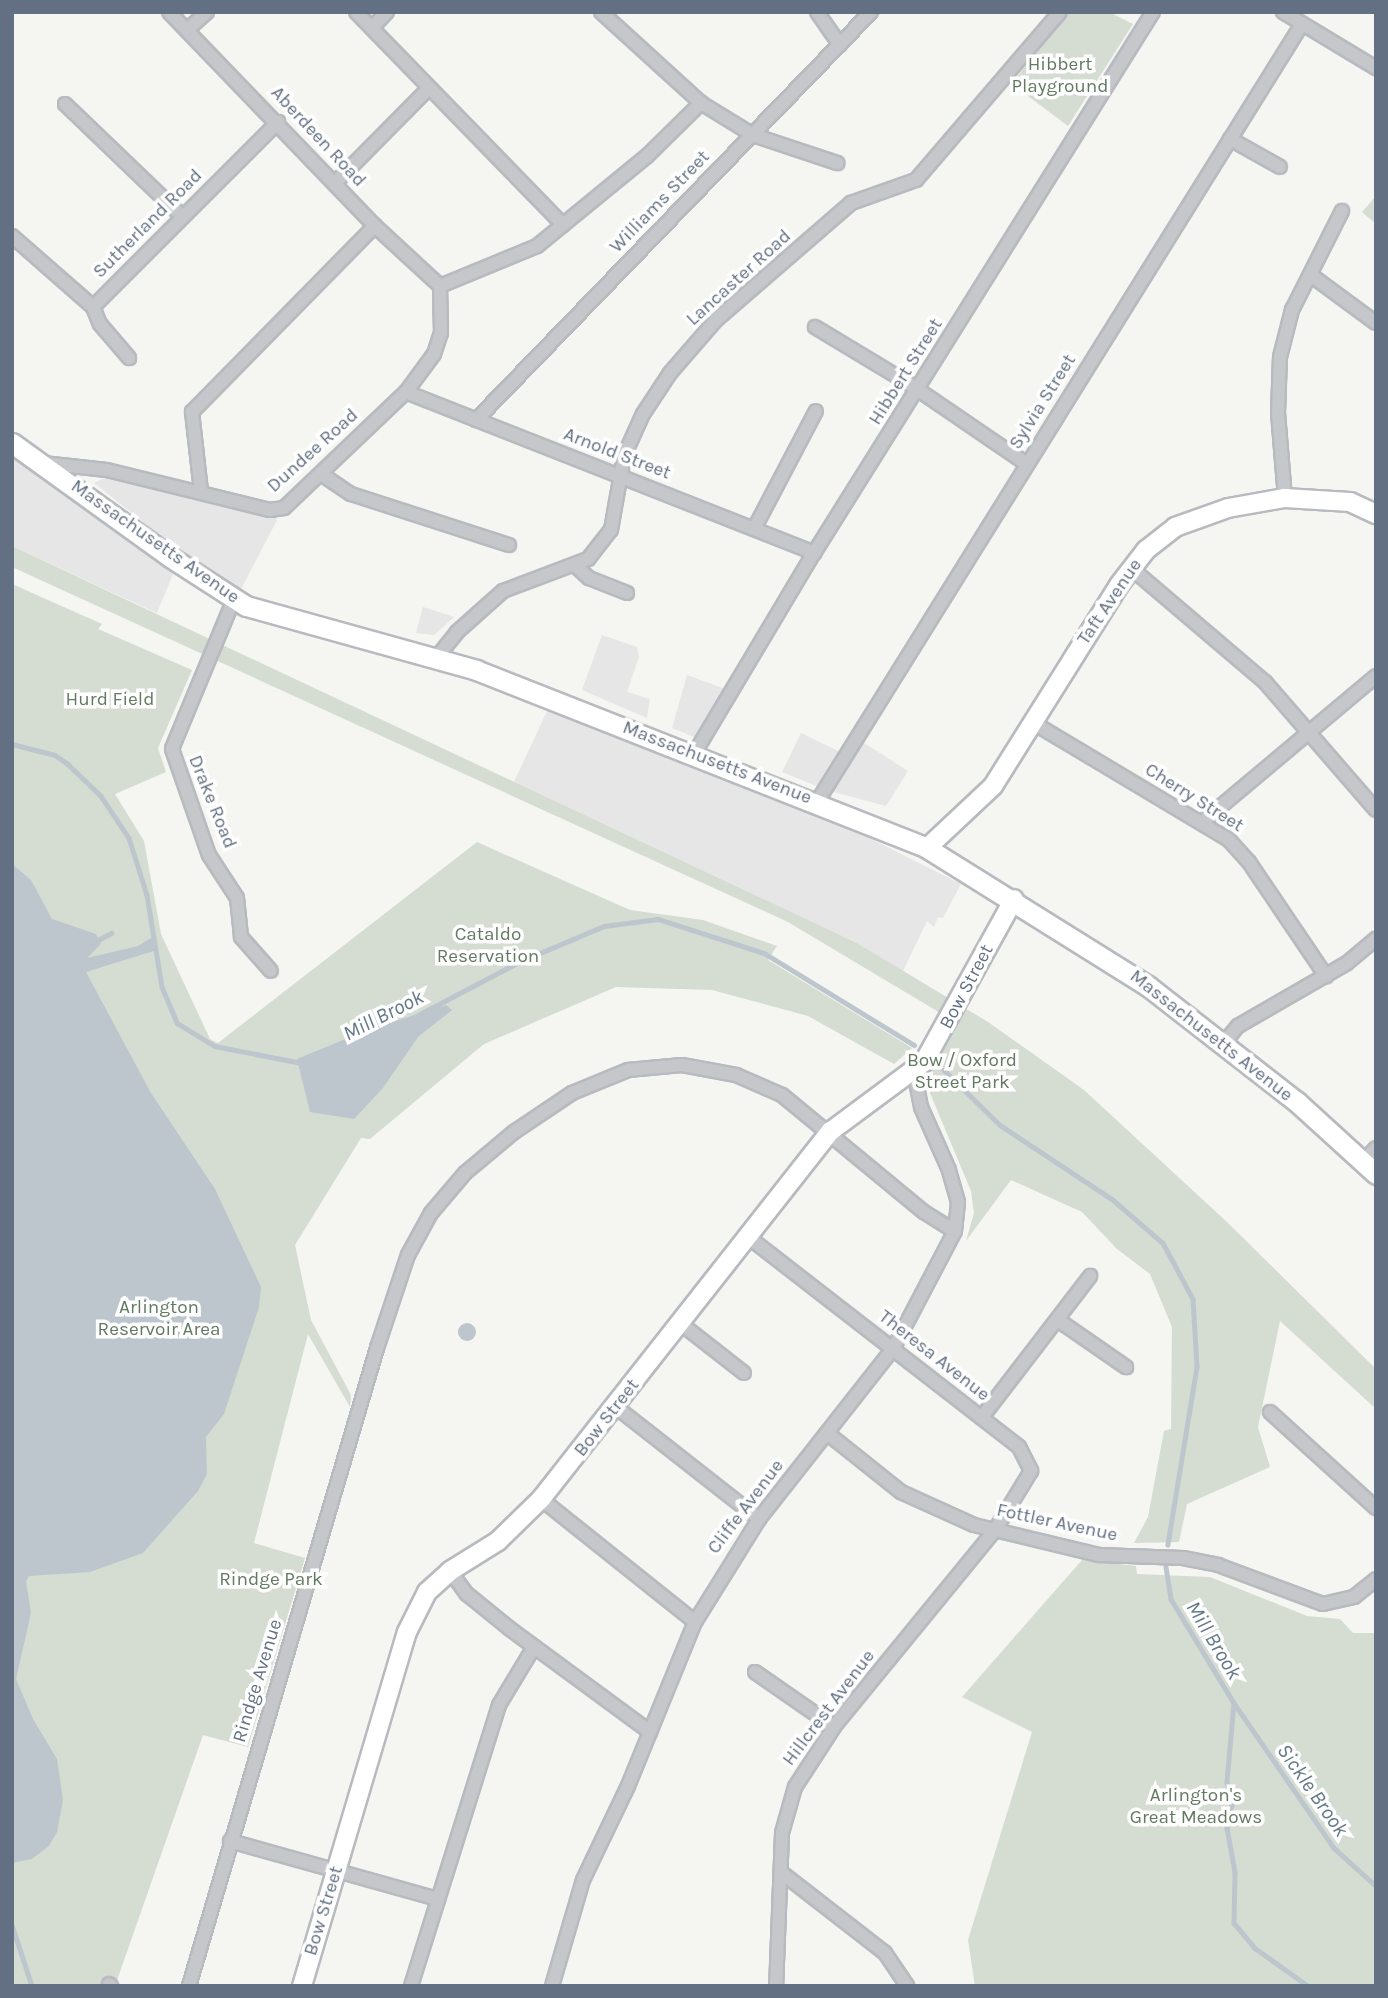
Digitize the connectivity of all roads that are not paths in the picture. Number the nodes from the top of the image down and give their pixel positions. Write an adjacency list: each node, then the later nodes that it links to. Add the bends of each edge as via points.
1 (169, 12): 13 (street, Aberdeen Road)
2 (207, 12): 13 (street)
3 (356, 12): 12 (street)
4 (387, 12): 12 (street)
5 (601, 12): 17 (street)
6 (817, 12): 14 (street)
7 (871, 12): 14 (street, Williams Street)
8 (1060, 12): 44 (street, Lancaster Road, via 916,180 851,203 716,320 670,373 643,414 624,456)
9 (1153, 12): 36 (street, Hibbert Street)
10 (1283, 12): 11 (street)
11 (1302, 24): 15 (street); 21 (street, Sylvia Street)
12 (372, 28): 16 (street)
13 (187, 30): 19 (street, Aberdeen Road)
14 (840, 45): 20 (street, Williams Street)
15 (1376, 68)
16 (428, 89): 24 (street); 27 (street)
17 (701, 103): 20 (street); 27 (street, via 647,156)
18 (65, 104): 26 (street)
19 (278, 122): 24 (street, Aberdeen Road); 26 (street, Sutherland Road)
20 (753, 135): 22 (street); 39 (street, Williams Street)
21 (1230, 139): 23 (street); 42 (street, Sylvia Street)
22 (837, 163)
23 (1280, 167)
24 (336, 182): 28 (street, Aberdeen Road)
25 (1342, 211): 30 (street)
26 (183, 217): 32 (street, Sutherland Road)
27 (563, 225): 31 (street, via 537,246)
28 (375, 226): 31 (street, Aberdeen Road); 45 (street, via 192,412 203,473)
29 (12, 236): 32 (street, Sutherland Road)
30 (1312, 276): 33 (street); 46 (street, via 1292,310 1280,357 1278,412)
31 (440, 286): 37 (street, Dundee Road, via 441,333 434,354)
32 (93, 307): 35 (street, via 100,324)
33 (1376, 323)
34 (815, 327): 36 (street)
35 (129, 358)
36 (918, 390): 42 (street); 50 (street, Hibbert Street)
37 (406, 392): 39 (street, Arnold Street); 43 (street, Dundee Road)
38 (816, 411): 48 (street)
39 (476, 419): 44 (street, Arnold Street)
40 (13, 441): 41 (main road, Massachusetts Avenue)
41 (39, 462): 45 (street, Dundee Road, via 107,470); 54 (main road, Massachusetts Avenue)
42 (1027, 464): 60 (street, Sylvia Street)
43 (321, 474): 45 (street, Dundee Road, via 279,510); 49 (street, via 351,494)
44 (621, 477): 48 (street, Arnold Street); 51 (street, Lancaster Road, via 611,530)
45 (201, 491)
46 (1285, 498): 47 (street, Taft Avenue, via 1350,502); 52 (street, Taft Avenue, via 1228,508 1175,527)
47 (1376, 514)
48 (754, 529): 50 (street, Arnold Street)
49 (509, 545)
50 (814, 553): 59 (street, Hibbert Street)
51 (576, 566): 53 (street, via 589,578); 55 (street, Lancaster Road, via 503,591 457,632)
52 (1131, 568): 57 (street, Taft Avenue); 58 (street, via 1265,682)
53 (627, 593)
54 (234, 599): 55 (main road, Massachusetts Avenue, via 265,613); 66 (street, Drake Road, via 173,739 173,758 209,855 237,898 241,937)
55 (438, 657): 59 (main road, Massachusetts Avenue)
56 (1376, 676): 58 (street)
57 (1032, 722): 62 (street, Cherry Street); 63 (street, Taft Avenue, via 993,786)
58 (1310, 733): 61 (street); 62 (street)
59 (694, 754): 60 (main road, Massachusetts Avenue)
60 (817, 802): 63 (main road, Massachusetts Avenue)
61 (1376, 810)
62 (1202, 822): 67 (street, Cherry Street, via 1229,840 1249,862)
63 (927, 848): 64 (main road, Massachusetts Avenue)
64 (1014, 899): 68 (main road, Massachusetts Avenue, via 1116,963); 69 (street, Bow Street, via 940,1037)
65 (1376, 939): 67 (street)
66 (271, 971)
67 (1326, 976): 68 (street, via 1238,1026)
68 (1224, 1043): 71 (main road, Massachusetts Avenue)
69 (914, 1072): 70 (street, Bow Street, via 854,1110); 72 (street, Cliffe Avenue, via 921,1107 950,1170 958,1202)
70 (831, 1132): 72 (street, Rindge Avenue, via 924,1212); 73 (street, Bow Street); 95 (street, Rindge Avenue, via 770,1090 736,1075 682,1065 628,1070 572,1093 475,1164 430,1213 408,1255 377,1348)
71 (1372, 1162)
72 (955, 1231): 77 (street, Cliffe Avenue)
73 (747, 1237): 76 (street, Bow Street); 77 (street, Theresa Avenue)
74 (1090, 1276): 75 (street)
75 (1058, 1320): 78 (street); 82 (street)
76 (680, 1323): 79 (street); 80 (street, Bow Street)
77 (893, 1349): 82 (street, Theresa Avenue); 83 (street, Cliffe Avenue)
78 (1126, 1367)
79 (744, 1373)
80 (616, 1407): 84 (street, Bow Street); 86 (street)
81 (1270, 1412): 85 (street)
82 (982, 1417): 87 (street, Theresa Avenue, via 1020,1447 1030,1463 1024,1489)
83 (827, 1433): 86 (street, Cliffe Avenue); 87 (street, Fottler Avenue, via 901,1492 936,1511)
84 (541, 1499): 88 (street, Bow Street, via 498,1541); 90 (street)
85 (1376, 1508)
86 (759, 1519): 90 (street, Cliffe Avenue)
87 (995, 1530): 89 (street, Fottler Avenue, via 1098,1555 1184,1558 1218,1565 1323,1604 1354,1597); 93 (street, Hillcrest Avenue)
88 (450, 1571): 91 (street, via 467,1594); 96 (street, Bow Street, via 427,1592 407,1632)
89 (1376, 1578)
90 (695, 1622): 94 (street, Cliffe Avenue)
91 (534, 1647): 94 (street); 98 (street, via 499,1705)
92 (755, 1672): 93 (street)
93 (834, 1727): 97 (street, Hillcrest Avenue, via 789,1803 782,1833)
94 (650, 1732): 102 (street, Cliffe Avenue, via 583,1881)
95 (230, 1841): 96 (street); 99 (street, Rindge Avenue)
96 (336, 1871): 98 (street); 100 (street, Bow Street)
97 (782, 1873): 103 (street, Hillcrest Avenue); 104 (street, via 885,1953)
98 (438, 1899): 101 (street)
99 (189, 1986)
100 (302, 1986)
101 (411, 1986)
102 (552, 1986)
103 (776, 1986)
104 (907, 1986)

